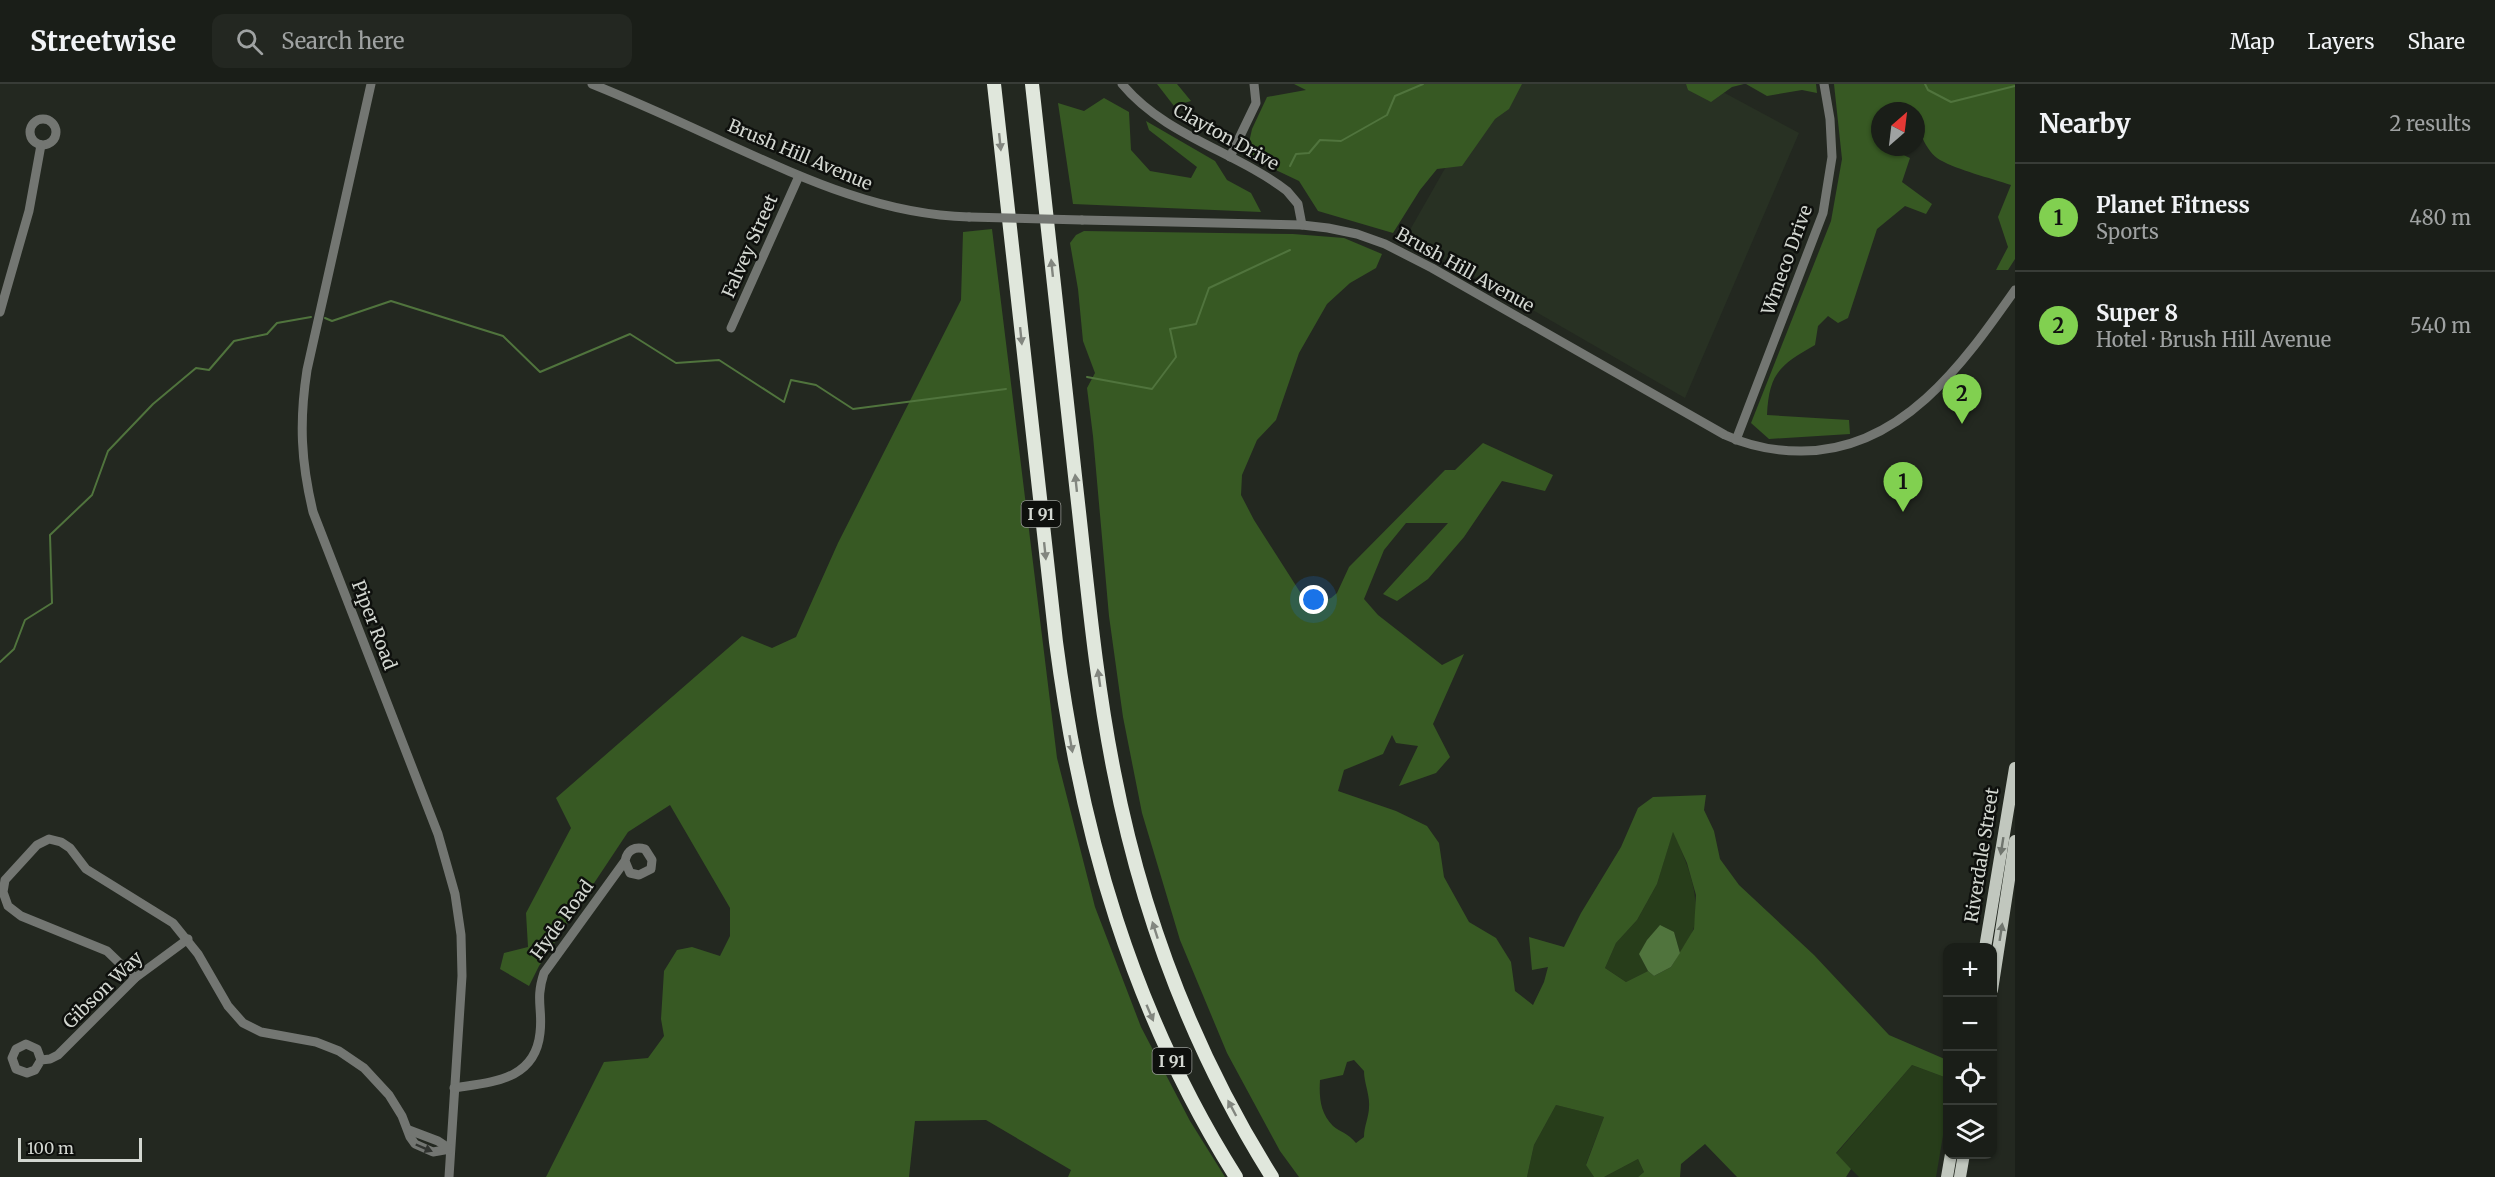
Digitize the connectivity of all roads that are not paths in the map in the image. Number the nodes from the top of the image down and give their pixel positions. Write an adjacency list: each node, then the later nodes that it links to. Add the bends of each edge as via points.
1 (371, 84): 25 (street, Piper Road, via 307,370 301,418 302,456 314,512 452,881 462,956)
2 (592, 84): 8 (street, Brush Hill Avenue)
3 (994, 84): 31 (highway, I 91, one-way to 31, via 1056,642 1085,812 1111,910 1142,995 1181,1079)
4 (1032, 84): 26 (highway, I 91, one-way to 4, via 1206,1057 1171,974 1142,888 1116,781 1096,652)
5 (1122, 84): 10 (street, Clayton Drive, via 1156,116)
6 (1254, 84): 10 (street, via 1256,103)
7 (1824, 84): 16 (street, Wmeco Drive, via 1832,157 1823,213)
8 (612, 88): 11 (street, Brush Hill Avenue)
9 (41, 145): 14 (street, via 29,211)
10 (1230, 158): 12 (street, Clayton Drive, via 1293,197 1301,212)
11 (799, 176): 12 (street, Brush Hill Avenue, bridge, via 874,204 926,214); 15 (street, Falvey Street)
12 (1302, 225): 16 (street, Brush Hill Avenue, via 1343,230 1398,250)
13 (2015, 290): 16 (street, Brush Hill Avenue, via 1964,358 1916,408 1883,431 1847,446 1812,451 1769,449)
14 (0, 312)
15 (731, 328)
16 (1736, 440)
17 (2015, 768): 21 (main road, Riverdale Street, one-way to 21)
18 (2015, 841): 22 (main road, Riverdale Street, one-way to 18)
19 (625, 861): 25 (street, Hyde Road, via 544,973 538,994 540,1032 530,1061 502,1080)
20 (188, 939): 23 (street, Gibson Way); 23 (street, via 169,920 86,869 61,842 49,839 34,847 4,884 8,906 26,918 107,951); 27 (street, via 238,1018 261,1032 321,1043 346,1056 389,1095 412,1141 425,1150)
21 (1986, 943)
22 (1997, 958)
23 (135, 978): 24 (street, Gibson Way, via 61,1053)
24 (41, 1060)
25 (454, 1088): 27 (street, Piper Road)
26 (1248, 1137): 32 (highway, I 91); 33 (highway)
27 (450, 1149): 30 (street, Piper Road)
28 (1950, 1159): 34 (main road)
29 (1963, 1159): 35 (main road)
30 (449, 1177)
31 (1236, 1177)
32 (1272, 1177)
33 (1281, 1177)
34 (1947, 1177)
35 (1960, 1177)

